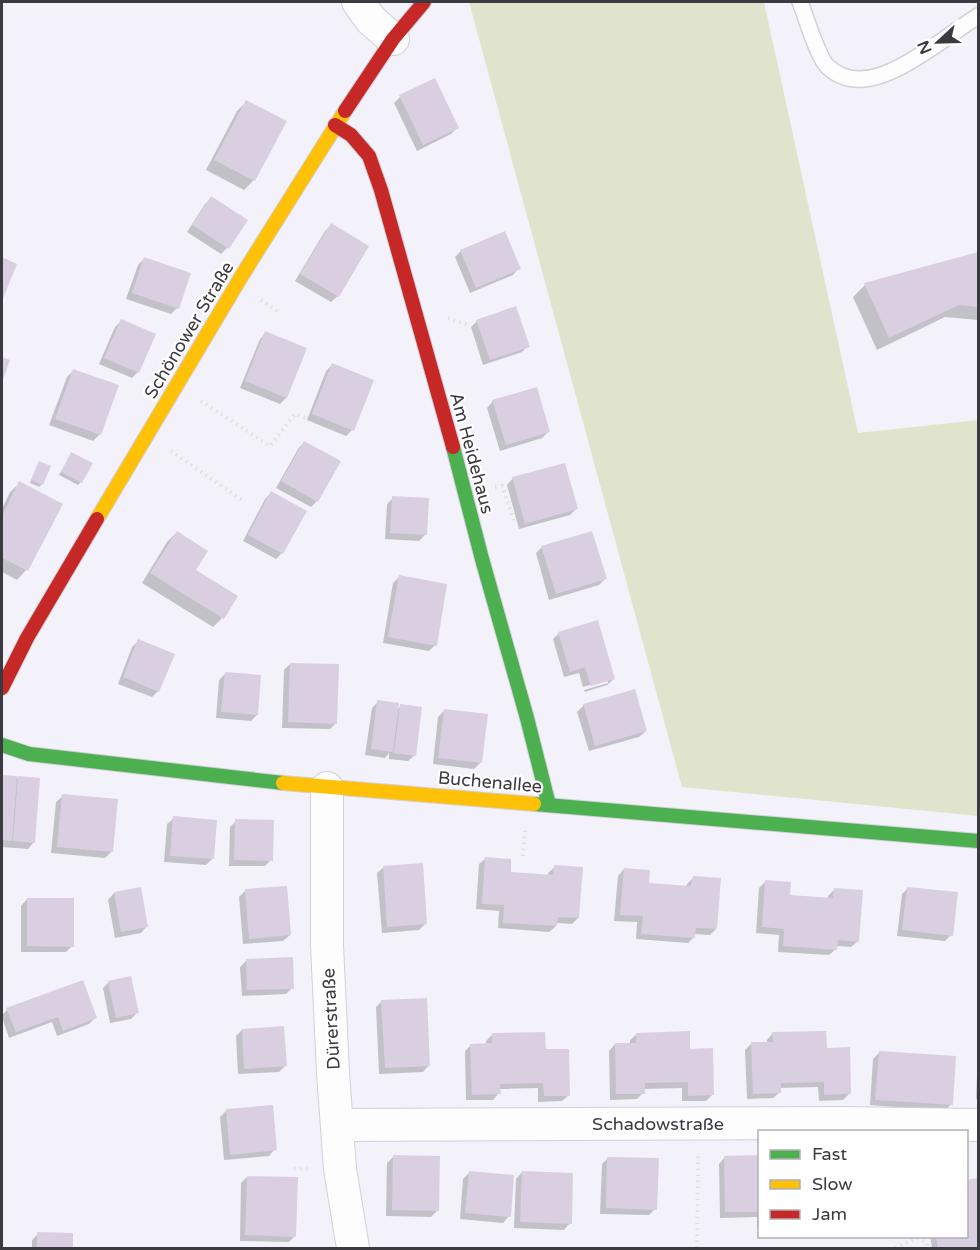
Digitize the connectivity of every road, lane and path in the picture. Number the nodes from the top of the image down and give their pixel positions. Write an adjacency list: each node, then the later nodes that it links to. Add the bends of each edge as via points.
1 (358, 2): 5 (street)
2 (424, 2): 5 (street, Schönower Straße)
3 (800, 2): 4 (lane, via 826,64 838,75 853,79 873,78 908,64)
4 (978, 16)
5 (393, 39): 6 (street, Schönower Straße)
6 (335, 125): 13 (street, Schönower Straße, via 27,638); 16 (street, Am Heidehaus, via 351,135 369,156 381,190)
7 (256, 297): 8 (path)
8 (280, 313)
9 (193, 396): 10 (path, via 270,446 295,414)
10 (309, 420)
11 (163, 445): 12 (path)
12 (245, 502)
13 (2, 688)
14 (2, 745): 15 (street, Buchenallee, via 29,754)
15 (327, 788): 16 (street, Buchenallee); 19 (street, Dürerstraße, via 327,945)
16 (549, 805): 17 (street, Buchenallee)
17 (978, 841)
18 (699, 1124): 19 (street, Schadowstraße); 20 (street, Schadowstraße); 23 (path)
19 (338, 1125): 22 (street, Dürerstraße, via 340,1169)
20 (978, 1125)
21 (915, 1238): 24 (path)
22 (353, 1248)
23 (696, 1248)
24 (895, 1248)

